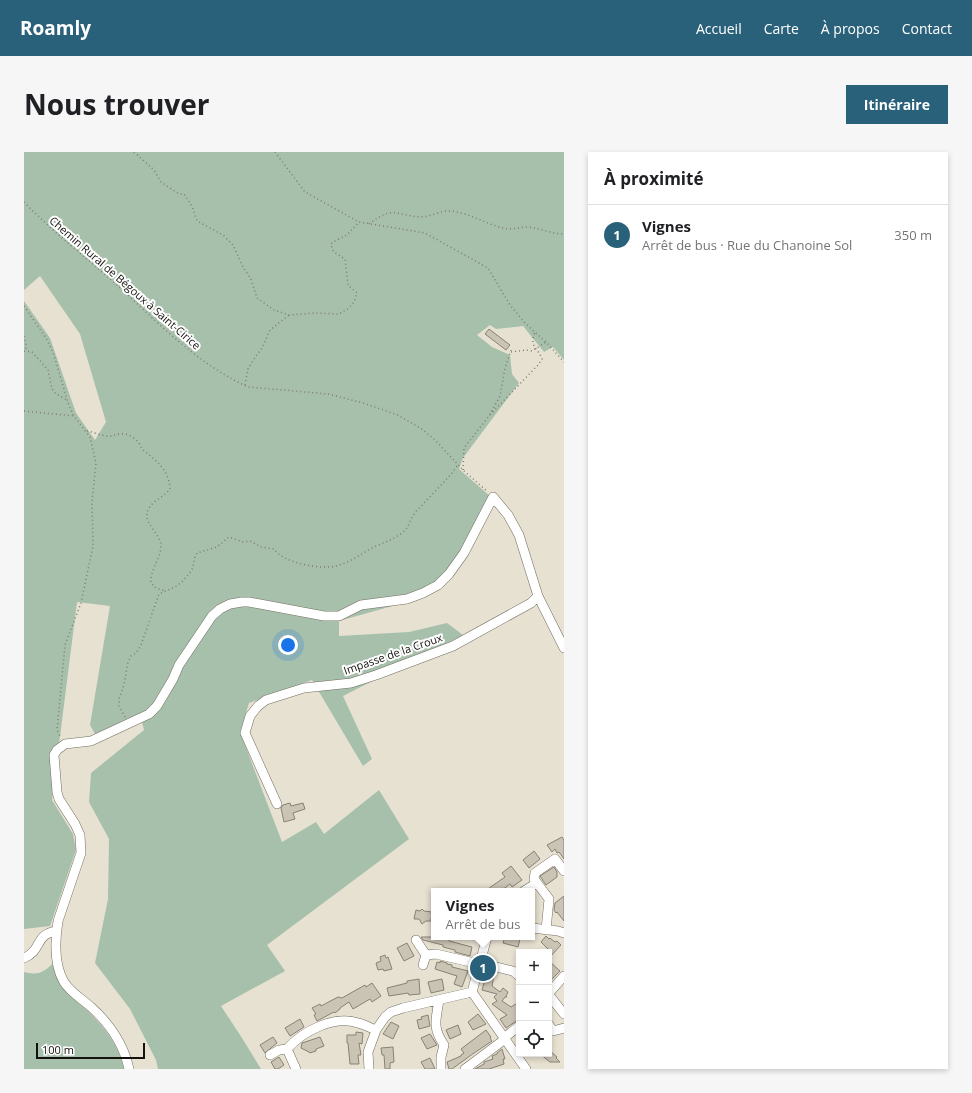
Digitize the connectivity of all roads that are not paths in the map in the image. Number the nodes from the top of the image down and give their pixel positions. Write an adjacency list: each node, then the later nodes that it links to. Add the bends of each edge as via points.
1 (538, 596): 2 (street); 3 (street, Impasse de la Croux, via 531,603 453,646 351,683 304,688 266,700 258,706 250,716 245,733); 9 (street, via 519,535 508,515 493,497 464,553 449,574 438,585 408,599 361,605 339,616 324,616 249,602 236,603 220,609 212,616 179,665 157,706 149,714 91,741 65,744 54,755 55,782 59,799 80,835 81,853)
2 (564, 648)
3 (277, 804)
4 (564, 871): 5 (street, via 555,859 535,873 534,879)
5 (537, 883): 6 (street); 8 (street, via 548,898)
6 (529, 888)
7 (535, 928): 8 (street)
8 (546, 930): 10 (street)
9 (57, 931): 14 (street, via 43,935 32,954); 31 (street, via 57,964 64,982 109,1026 122,1047)
10 (564, 933)
11 (416, 940): 13 (street)
12 (486, 940): 15 (street)
13 (426, 955): 15 (street, via 436,954); 16 (street)
14 (24, 958)
15 (479, 964): 17 (street, via 513,971); 20 (street)
16 (423, 965)
17 (516, 974)
18 (564, 976): 19 (street)
19 (552, 990)
20 (472, 992): 22 (street); 28 (street)
21 (552, 998): 23 (street)
22 (439, 1000): 26 (street, via 391,1012); 34 (street, via 435,1028 444,1045)
23 (564, 1014)
24 (516, 1028): 28 (street)
25 (564, 1028): 27 (street)
26 (376, 1030): 29 (street, via 358,1022 330,1023 293,1042); 33 (street, via 368,1052)
27 (552, 1030)
28 (504, 1038): 35 (street); 36 (street)
29 (287, 1049): 30 (street); 32 (street)
30 (270, 1055)
31 (129, 1069)
32 (296, 1069)
33 (369, 1069)
34 (441, 1069)
35 (465, 1069)
36 (526, 1069)

